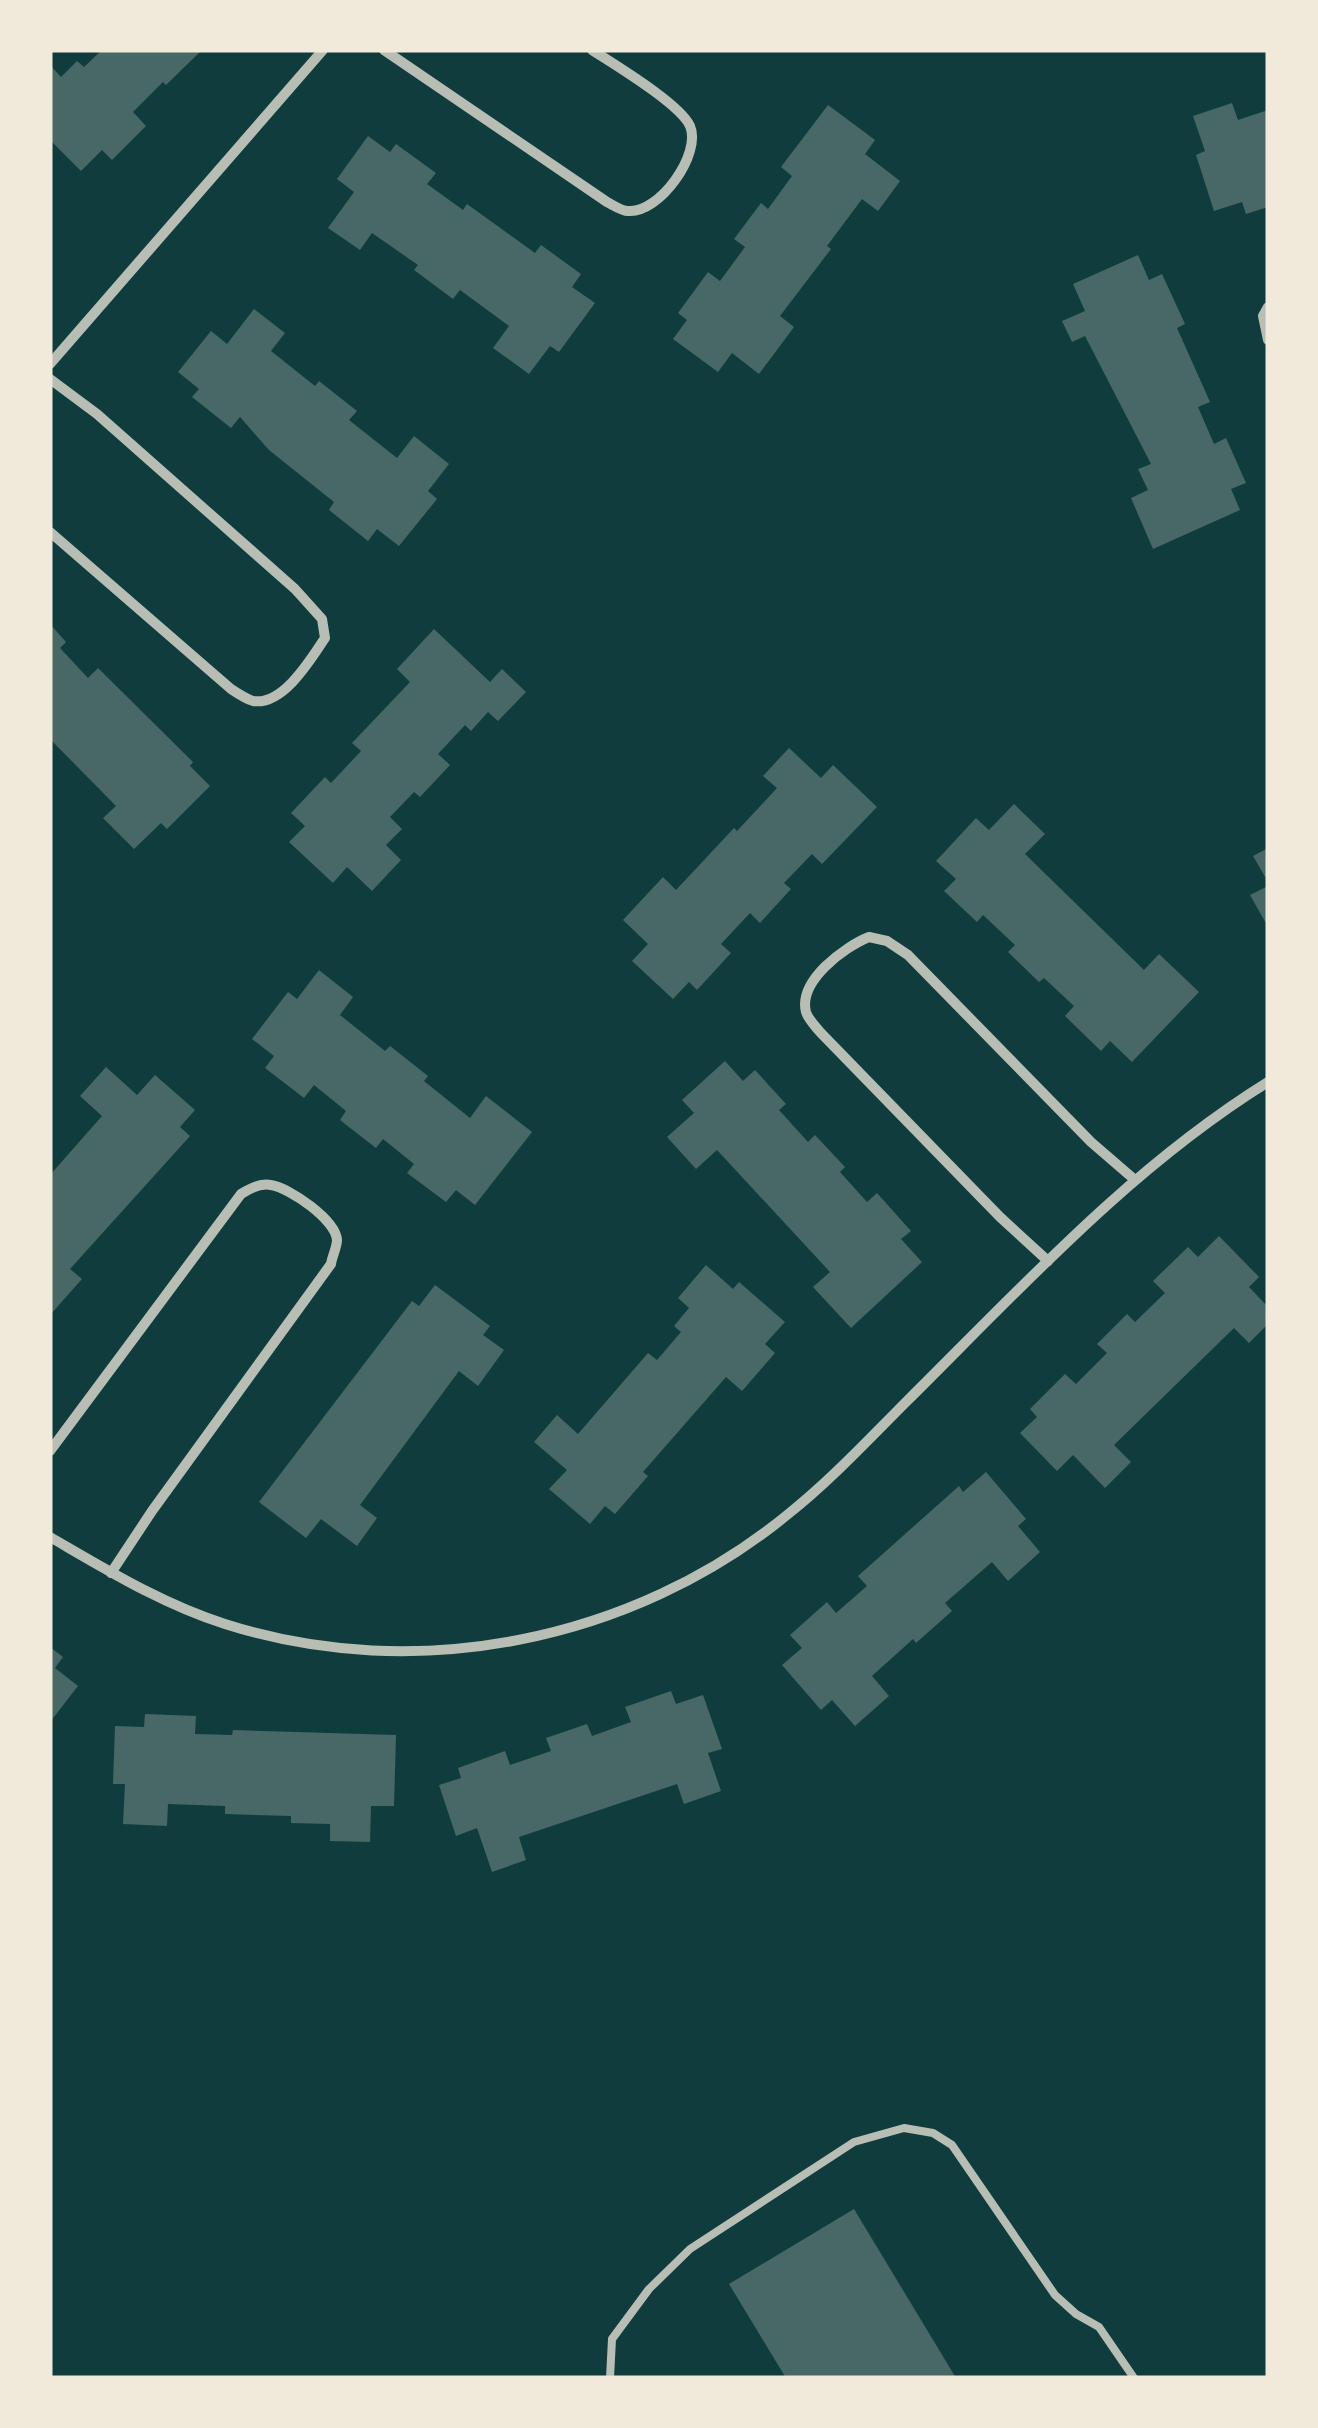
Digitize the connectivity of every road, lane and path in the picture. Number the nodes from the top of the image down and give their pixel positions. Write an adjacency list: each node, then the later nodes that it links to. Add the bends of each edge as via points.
1 (324, 50): 6 (street)
2 (384, 50): 3 (street, via 607,202 628,212 649,207 684,166 693,144 690,124)
3 (592, 50)
4 (1268, 307): 5 (street)
5 (1268, 340)
6 (50, 364)
7 (50, 378): 8 (street, via 294,588 322,619 325,638 300,674 270,699 252,700 230,689)
8 (50, 532)
9 (1268, 1082): 10 (street)
10 (1135, 1180): 11 (street); 11 (street, via 908,955 868,937 832,958 808,989 806,1012 820,1032)
11 (1048, 1261): 14 (street, via 786,1516 703,1573 599,1619 476,1647 350,1649 225,1624)
12 (50, 1451): 14 (street, via 241,1194 270,1184 298,1196 330,1225 337,1240 331,1264)
13 (50, 1537): 14 (street)
14 (111, 1573)
15 (610, 2378): 16 (lane, via 612,2340 649,2289 690,2250 854,2142 904,2128 952,2145 1054,2295 1099,2327)
16 (1134, 2378)

